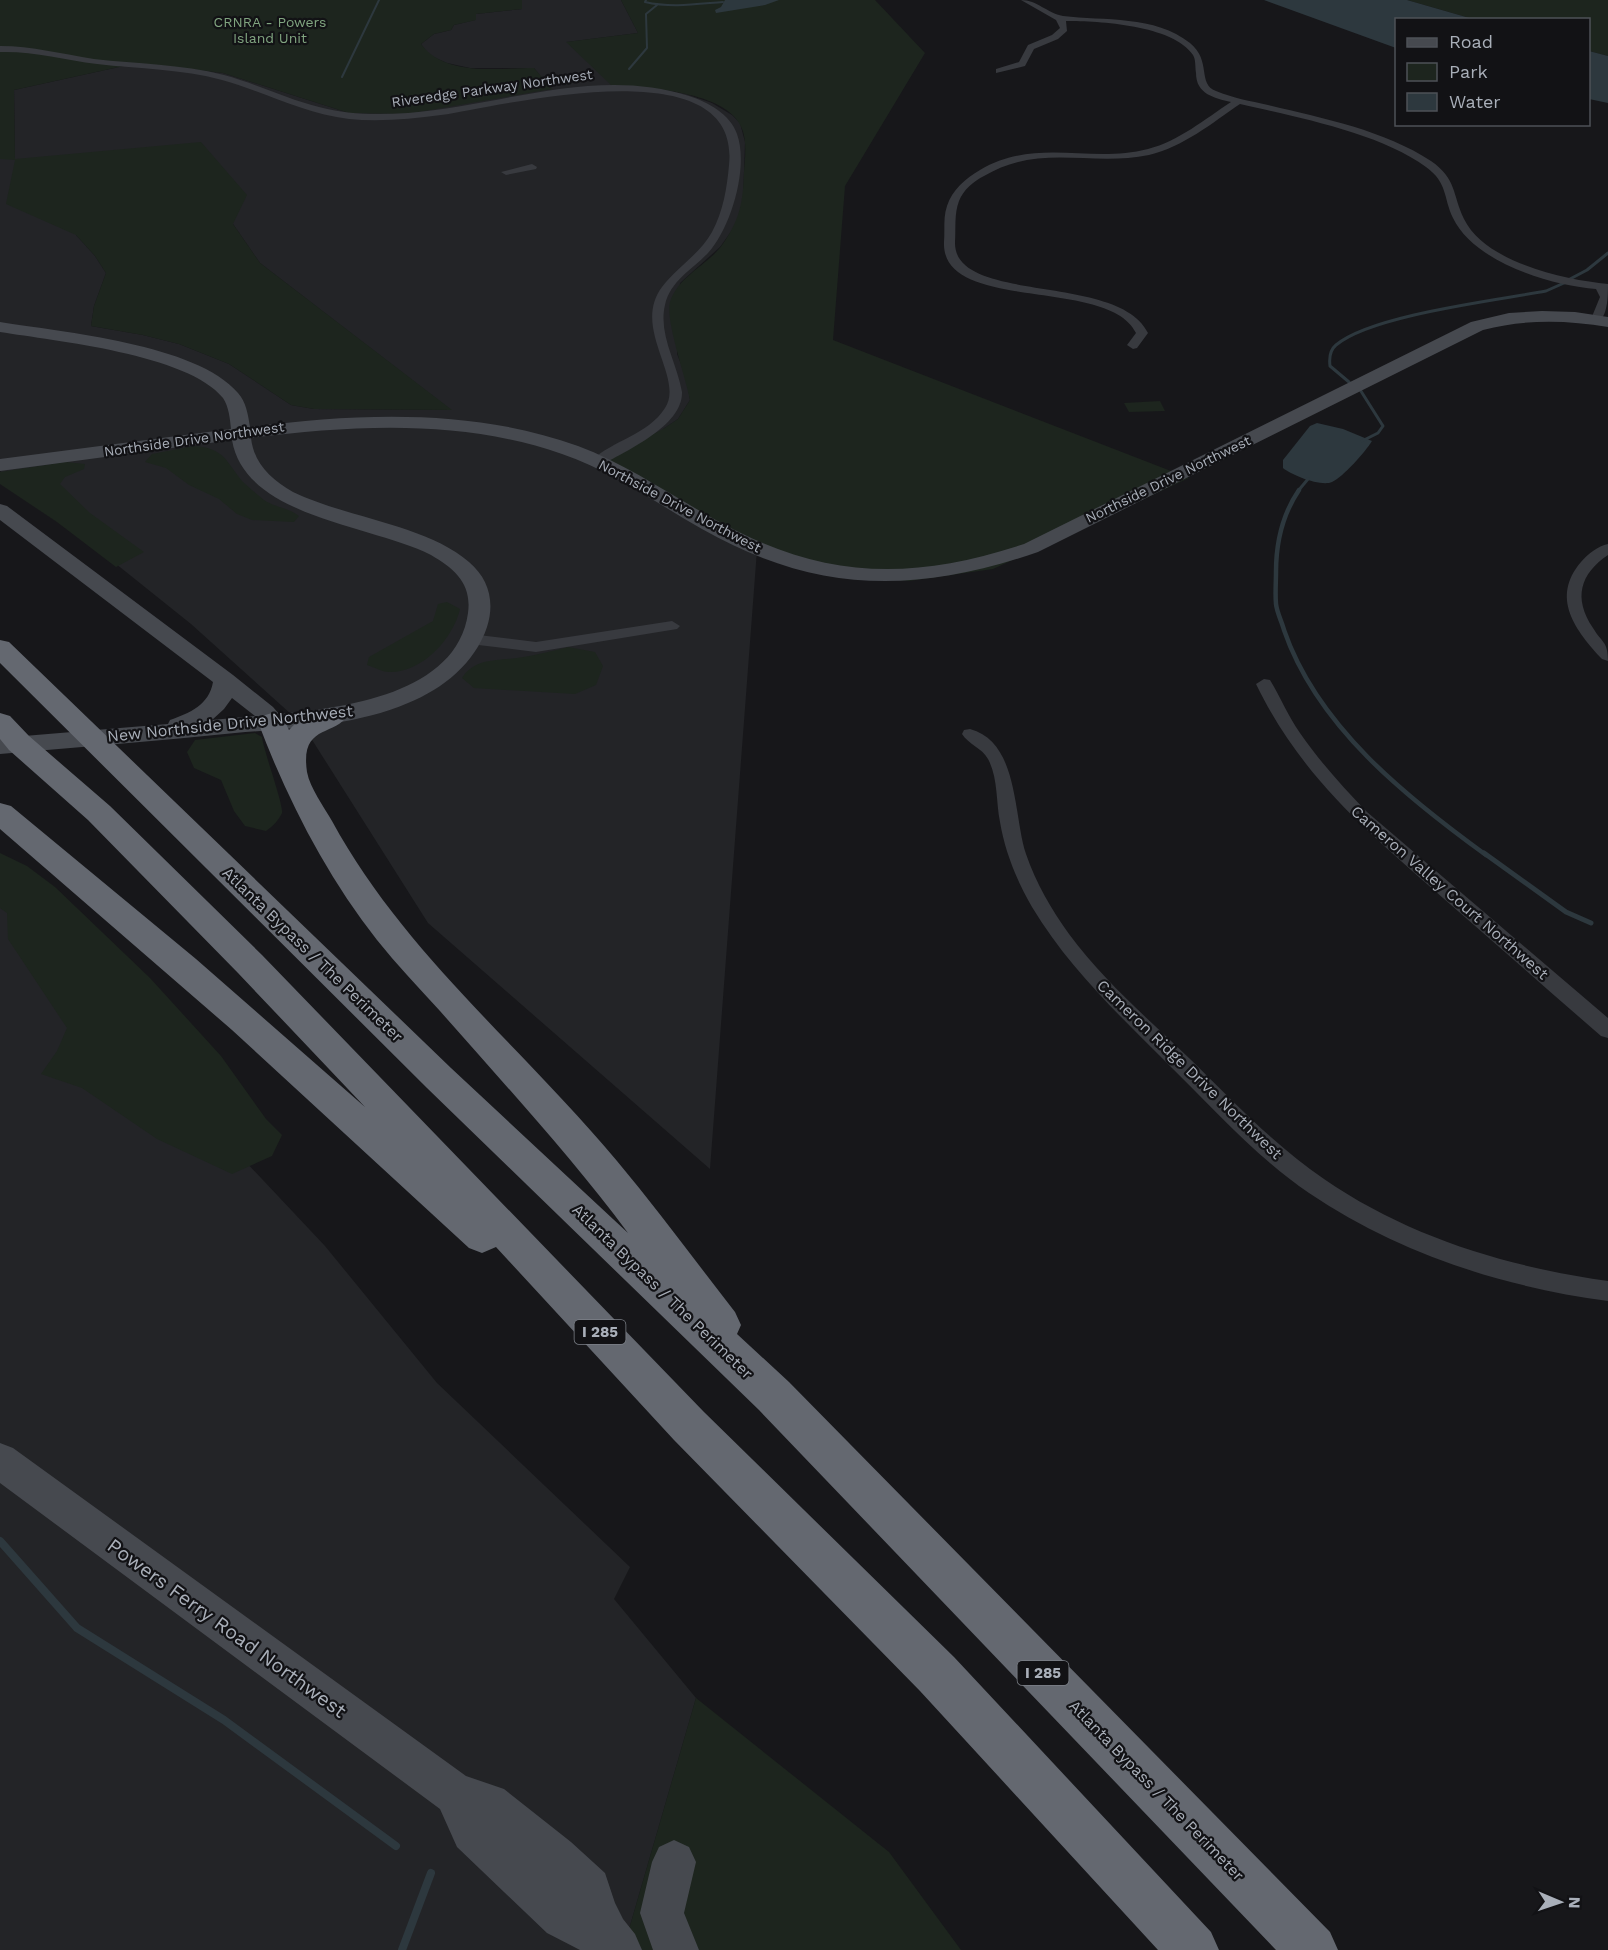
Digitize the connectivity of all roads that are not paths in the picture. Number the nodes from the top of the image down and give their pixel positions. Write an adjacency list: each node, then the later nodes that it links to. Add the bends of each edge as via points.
1 (1025, 0): 2 (street)
2 (1059, 18): 4 (street, via 1065,25 1062,32 1032,47 1022,64); 5 (street, via 1117,21 1175,39 1198,56 1202,87)
3 (0, 49): 16 (street, Riveredge Parkway Northwest, via 45,50 92,61 208,74 304,108 354,116 427,114 544,93 599,88 671,94 718,112 728,122 736,148 727,213 713,240 669,283 658,303 657,323 676,393 675,403 646,435)
4 (999, 71)
5 (1239, 101): 8 (street, via 1377,140 1420,158 1448,182 1456,214 1479,242 1546,277); 11 (street, via 1170,144 1148,152 1117,156 1042,153 1008,159 966,184 952,202 950,251 960,266 999,285 1107,305 1141,328 1142,333)
6 (532, 167): 7 (street)
7 (506, 172)
8 (1604, 287): 9 (street)
9 (1602, 321): 16 (street, Northside Drive Northwest, via 1529,316 1477,326 1031,548 955,570 868,574 781,558 730,535)
10 (0, 327): 12 (street, via 146,354 205,377)
11 (1133, 345)
12 (235, 400): 13 (street, via 265,417); 14 (street, New Northside Drive Northwest); 15 (street, via 215,425)
13 (309, 424): 14 (street, Northside Drive Northwest); 16 (street, Northside Drive Northwest, via 409,422 478,428 532,439); 18 (street, via 261,437 255,447 262,463 297,490)
14 (241, 433): 15 (street, Northside Drive Northwest); 18 (street, New Northside Drive Northwest, via 242,448 254,470)
15 (184, 441): 17 (street, Northside Drive Northwest)
16 (591, 458)
17 (0, 465)
18 (293, 500): 22 (street, New Northside Drive Northwest, via 430,546 459,563 474,581 480,600 478,620)
19 (0, 510): 25 (street)
20 (1608, 548): 24 (street, via 1589,561 1576,578 1572,598 1587,634)
21 (672, 626): 22 (street, via 536,647)
22 (470, 639): 27 (street, New Northside Drive Northwest, via 410,677 373,693 302,706 276,706); 28 (street, New Northside Drive Northwest, via 456,663 412,693)
23 (0, 648): 37 (highway, Atlanta Bypass / The Perimeter / I 285, via 431,1070)
24 (1608, 656)
25 (225, 680): 27 (street); 30 (street, via 225,689 208,712)
26 (1264, 684): 35 (street, Cameron Valley Court Northwest, via 1300,747 1361,816)
27 (263, 712): 28 (street, New Northside Drive Northwest); 30 (street, New Northside Drive Northwest); 33 (highway)
28 (334, 715): 33 (highway, via 312,724 299,735 293,753)
29 (0, 722): 38 (highway, I 285, via 99,813 258,973)
30 (160, 732): 32 (street, New Northside Drive Northwest)
31 (970, 734): 36 (street, Cameron Ridge Drive Northwest, via 988,746 998,760 1019,859 1037,900 1064,942 1104,989 1258,1139 1316,1186 1426,1244 1516,1275)
32 (0, 746)
33 (293, 776): 37 (highway, via 342,865 383,924 604,1172)
34 (0, 813): 38 (highway, via 97,891 302,1070)
35 (1608, 1030)
36 (1608, 1292)
37 (774, 1396): 44 (highway, Atlanta Bypass / The Perimeter / I 285)
38 (688, 1426): 43 (highway, I 285, via 937,1674)
39 (0, 1461): 41 (street, Powers Ferry Road Northwest, via 455,1794 472,1832 563,1917)
40 (674, 1862): 42 (street, via 662,1914)
41 (610, 1945)
42 (676, 1950)
43 (1193, 1950)
44 (1312, 1950)

